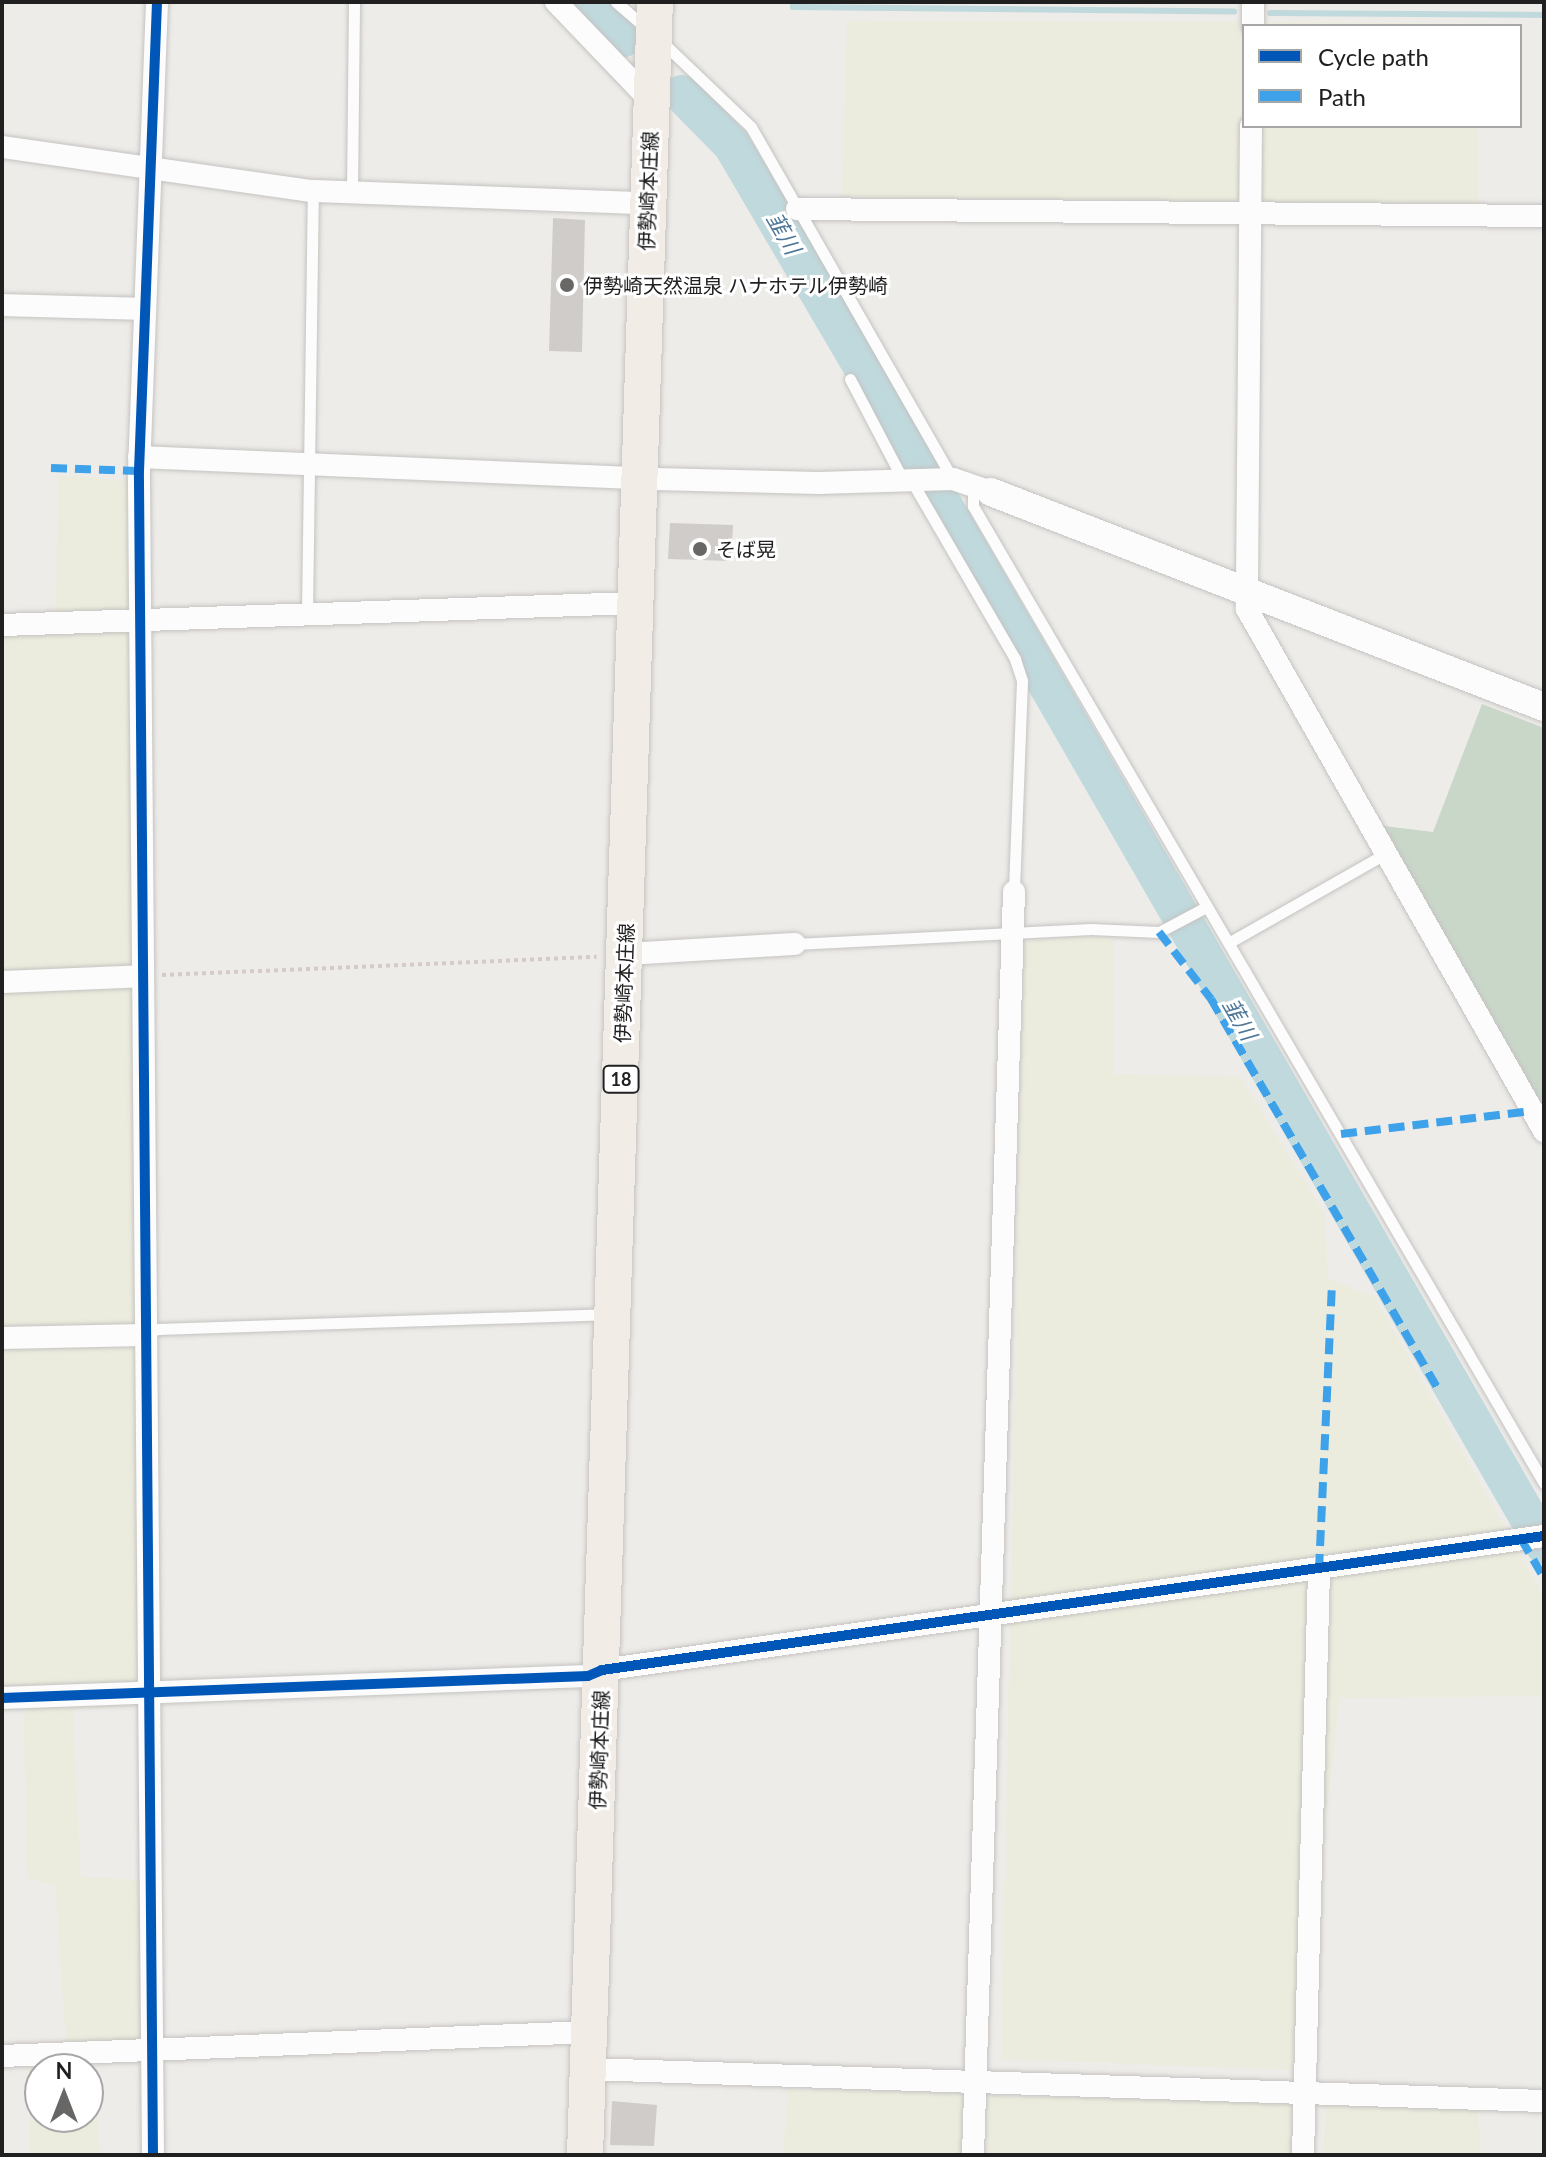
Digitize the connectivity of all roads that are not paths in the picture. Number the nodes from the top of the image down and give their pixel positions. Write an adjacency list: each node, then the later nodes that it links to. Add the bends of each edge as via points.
1 (157, 2): 11 (street)
2 (354, 2): 13 (lane)
3 (556, 2): 8 (street)
4 (616, 2): 6 (lane)
5 (1253, 2): 7 (street)
6 (655, 19): 8 (main road, 伊勢崎本庄線 / 18); 15 (lane, via 751,127)
7 (1253, 24)
8 (652, 102): 14 (main road, 伊勢崎本庄線 / 18)
9 (1251, 128): 16 (street)
10 (2, 147): 11 (street)
11 (148, 168): 12 (street); 19 (street)
12 (313, 191): 13 (street); 22 (lane)
13 (352, 193): 14 (street)
14 (647, 203): 23 (main road, 伊勢崎本庄線 / 18)
15 (797, 209): 16 (street); 25 (lane)
16 (1250, 211): 17 (street); 26 (street)
17 (1544, 216)
18 (2, 305): 19 (street)
19 (145, 309): 21 (street)
20 (850, 379): 24 (lane)
21 (139, 457): 22 (street); 29 (street)
22 (310, 464): 23 (street); 28 (lane)
23 (640, 478): 24 (street); 27 (main road, 伊勢崎本庄線 / 18)
24 (907, 480): 25 (street); 33 (lane, via 1015,659 1022,681)
25 (972, 485): 26 (street); 34 (lane, via 973,506)
26 (1248, 595): 31 (street); 32 (street, via 1247,609)
27 (636, 603): 28 (street); 38 (main road, 伊勢崎本庄線 / 18)
28 (307, 613): 29 (street)
29 (139, 621): 30 (street); 39 (street)
30 (2, 625)
31 (1544, 707)
32 (1383, 855): 36 (lane); 41 (street)
33 (1014, 892): 35 (street)
34 (1204, 908): 35 (lane, via 1169,928); 36 (lane)
35 (1014, 934): 37 (lane); 49 (street)
36 (1230, 942): 46 (lane)
37 (795, 944): 38 (street)
38 (625, 954): 43 (main road, 伊勢崎本庄線 / 18)
39 (143, 976): 40 (street); 44 (street)
40 (2, 982)
41 (1538, 1110): 42 (street)
42 (1544, 1131)
43 (613, 1314): 44 (lane, via 158,1329); 50 (main road, 伊勢崎本庄線 / 18)
44 (144, 1335): 45 (street); 51 (street)
45 (2, 1338)
46 (1544, 1483)
47 (1535, 1537): 48 (street)
48 (1319, 1570): 49 (street); 58 (street)
49 (991, 1617): 50 (street); 57 (street)
50 (602, 1670): 51 (street, via 588,1676); 53 (main road, 伊勢崎本庄線 / 18)
51 (150, 1692): 52 (street); 54 (street)
52 (2, 1698)
53 (589, 2032): 54 (street); 56 (main road, 伊勢崎本庄線 / 18)
54 (152, 2050): 55 (street); 60 (street)
55 (2, 2056)
56 (588, 2069): 57 (street); 61 (main road, 伊勢崎本庄線 / 18)
57 (974, 2079): 58 (street); 62 (street)
58 (1305, 2091): 59 (street); 63 (street)
59 (1544, 2101)
60 (153, 2155)
61 (585, 2155)
62 (973, 2155)
63 (1303, 2155)

